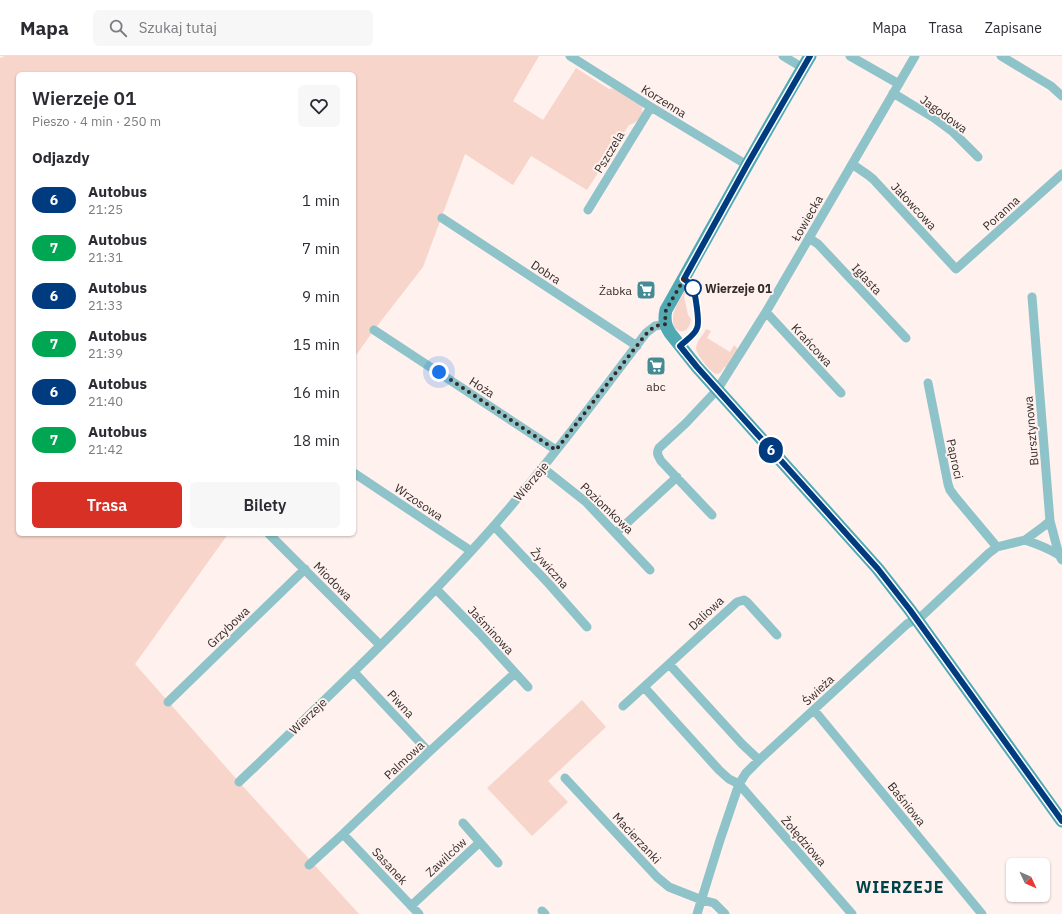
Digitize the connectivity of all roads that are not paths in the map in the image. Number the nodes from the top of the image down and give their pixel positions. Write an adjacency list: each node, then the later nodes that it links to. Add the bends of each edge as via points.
1 (570, 56): 11 (street, Korzenna)
2 (783, 56): 7 (street)
3 (810, 56): 7 (street)
4 (850, 56): 8 (street)
5 (915, 56): 8 (street, Łowiecka)
6 (1001, 56): 10 (street, via 1051,86)
7 (802, 68): 14 (street)
8 (899, 84): 9 (street, Łowiecka)
9 (893, 93): 12 (street, Jagodowa, via 953,132); 13 (street, Łowiecka)
10 (1062, 96)
11 (651, 107): 14 (street, Korzenna); 16 (street, Pszczela)
12 (978, 157)
13 (852, 164): 18 (street, Łowiecka); 19 (street, Jałowcowa, via 873,179)
14 (747, 165): 22 (street, via 666,310)
15 (1062, 174): 19 (street, Poranna)
16 (588, 210)
17 (442, 218): 25 (street, Dobra)
18 (809, 238): 21 (street, Łowiecka); 24 (street, Iglasta, via 820,245)
19 (956, 269)
20 (1032, 297): 34 (street, Bursztynowa)
21 (766, 312): 27 (street, Łowiecka); 28 (street, Krańcowa)
22 (666, 324): 25 (street, Wierzeje, via 652,328); 27 (street, via 672,337)
23 (374, 330): 29 (street, Hoża)
24 (906, 338)
25 (637, 346): 29 (street, Wierzeje)
26 (928, 383): 39 (street, Paproci, via 950,490)
27 (718, 390): 32 (street, Łowiecka, via 659,448 661,461); 45 (street, via 878,569)
28 (841, 393)
29 (556, 450): 30 (street, Wierzeje)
30 (543, 468): 35 (street, Wierzeje); 36 (street, Poziomkowa, via 586,502)
31 (356, 474): 40 (street, Wrzosowa)
32 (677, 477): 33 (street); 36 (street)
33 (712, 514)
34 (1050, 521): 38 (street, Świeża); 41 (street, Bursztynowa)
35 (494, 526): 40 (street, Wierzeje); 46 (street, Żywiczna)
36 (616, 533): 43 (street, Poziomkowa)
37 (271, 536): 42 (street, Miodowa)
38 (1025, 540): 39 (street, Świeża); 41 (street, via 1050,549)
39 (997, 547): 45 (street, Świeża)
40 (471, 551): 44 (street, Wierzeje)
41 (1061, 558)
42 (305, 570): 48 (street, Miodowa); 54 (street, Grzybowa)
43 (650, 570)
44 (436, 589): 48 (street, Wierzeje); 51 (street, Jaśminowa)
45 (916, 619): 56 (street, Świeża, via 907,624); 62 (street)
46 (587, 627)
47 (777, 636): 49 (street, Daliowa, via 744,600 737,602)
48 (380, 645): 50 (street, Wierzeje)
49 (669, 664): 53 (street, Daliowa); 58 (street)
50 (354, 672): 57 (street, Piwna); 60 (street, Wierzeje)
51 (515, 673): 52 (street, Jaśminowa); 57 (street, Palmowa)
52 (528, 687)
53 (644, 687): 55 (street, Daliowa); 61 (street, via 719,770)
54 (168, 702)
55 (623, 706)
56 (814, 710): 58 (street, Świeża); 74 (street, Baśniowa)
57 (429, 752): 64 (street, Palmowa)
58 (759, 760): 61 (street, Świeża)
59 (565, 778): 68 (street, Macierzanki, via 657,877 669,887)
60 (239, 782)
61 (739, 784): 68 (street, Świeża); 73 (street, Żołędziowa)
62 (1062, 821)
63 (463, 823): 65 (street, Zawilców)
64 (343, 834): 67 (street, Palmowa); 69 (street, Sasanek)
65 (480, 842): 66 (street, Zawilców); 69 (street, Zawilców)
66 (498, 863)
67 (308, 865)
68 (702, 900): 71 (street, Świeża); 72 (street, Macierzanki, via 714,903)
69 (411, 906): 70 (street, Sasanek)
70 (419, 914)
71 (697, 914)
72 (725, 914)
73 (852, 914)
74 (982, 914)

